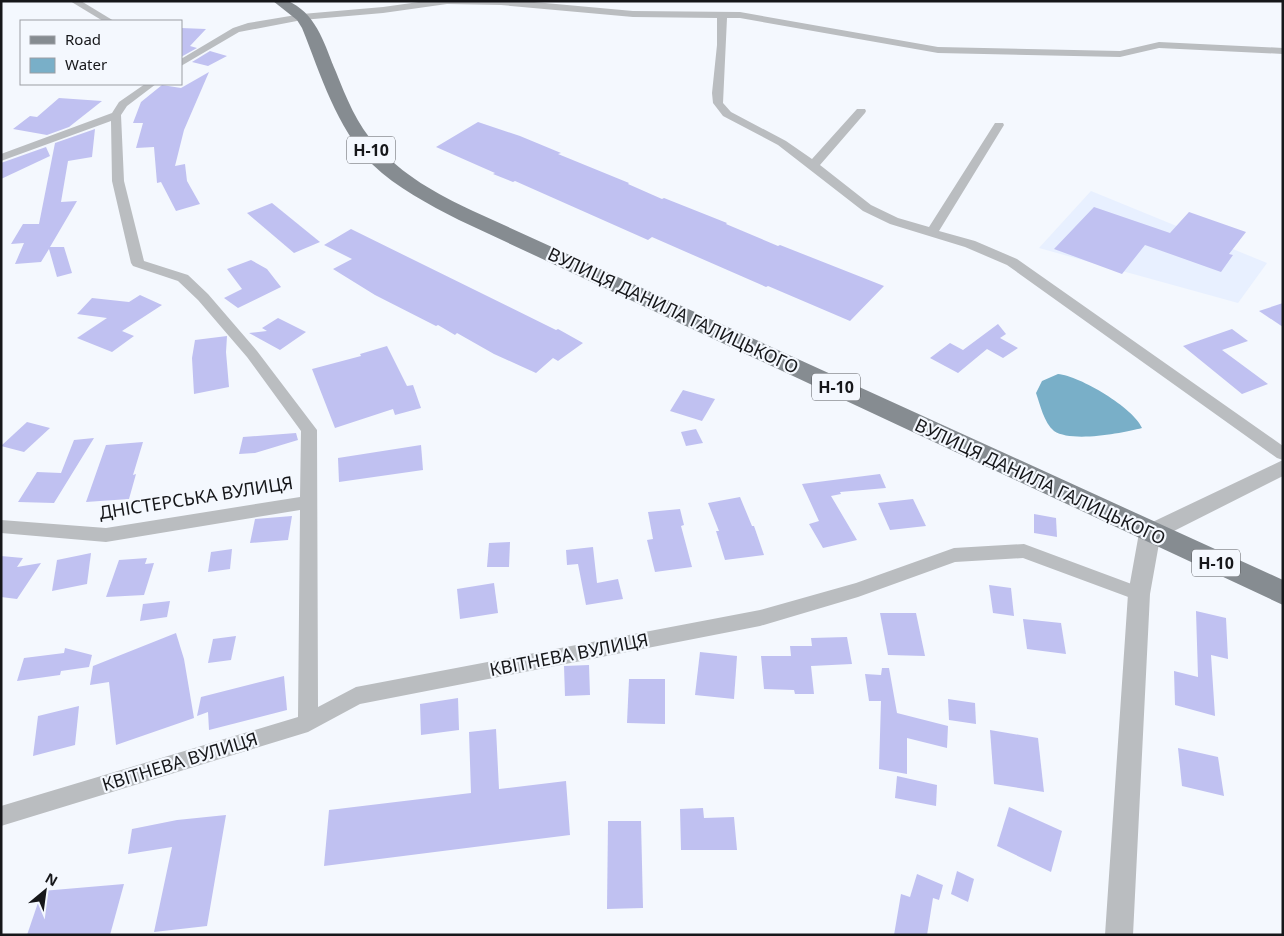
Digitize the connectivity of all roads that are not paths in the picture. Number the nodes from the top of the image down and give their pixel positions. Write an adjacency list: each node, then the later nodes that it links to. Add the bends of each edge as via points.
1 (74, 1): 6 (street)
2 (280, 1): 5 (main road, ВУЛИЦЯ ДАНИЛА ГАЛИЦЬКОГО / Н-10)
3 (485, 1): 4 (street, via 633,14); 5 (street)
4 (722, 15): 7 (street, via 740,15 938,50 1120,54 1159,45); 14 (street, via 718,103 727,114 782,143)
5 (302, 17): 8 (street, via 236,30); 20 (main road, ВУЛИЦЯ ДАНИЛА ГАЛИЦЬКОГО / Н-10, via 355,128 378,159 403,180 522,241)
6 (107, 20)
7 (1283, 51)
8 (182, 62)
9 (150, 85): 11 (street, via 123,104)
10 (861, 110): 14 (street)
11 (116, 115): 13 (street); 18 (street, via 118,181 138,263 183,278 203,297 252,354 309,430)
12 (999, 125): 15 (street)
13 (1, 158)
14 (813, 164): 15 (street, via 867,208 894,221)
15 (932, 232): 16 (street, via 1012,262)
16 (1283, 454)
17 (1283, 467): 20 (street)
18 (308, 502): 19 (street, ДНІСТЕРСЬКА ВУЛИЦЯ, via 106,535); 23 (street)
19 (1, 526)
20 (1150, 533): 21 (main road, ВУЛИЦЯ ДАНИЛА ГАЛИЦЬКОГО / Н-10); 22 (street)
21 (1283, 593)
22 (1139, 594): 23 (street, КВІТНЕВА ВУЛИЦЯ, via 1024,550 954,555 858,590 760,618 356,696); 25 (street)
23 (308, 723): 24 (street, КВІТНЕВА ВУЛИЦЯ)
24 (1, 816)
25 (1118, 935)

